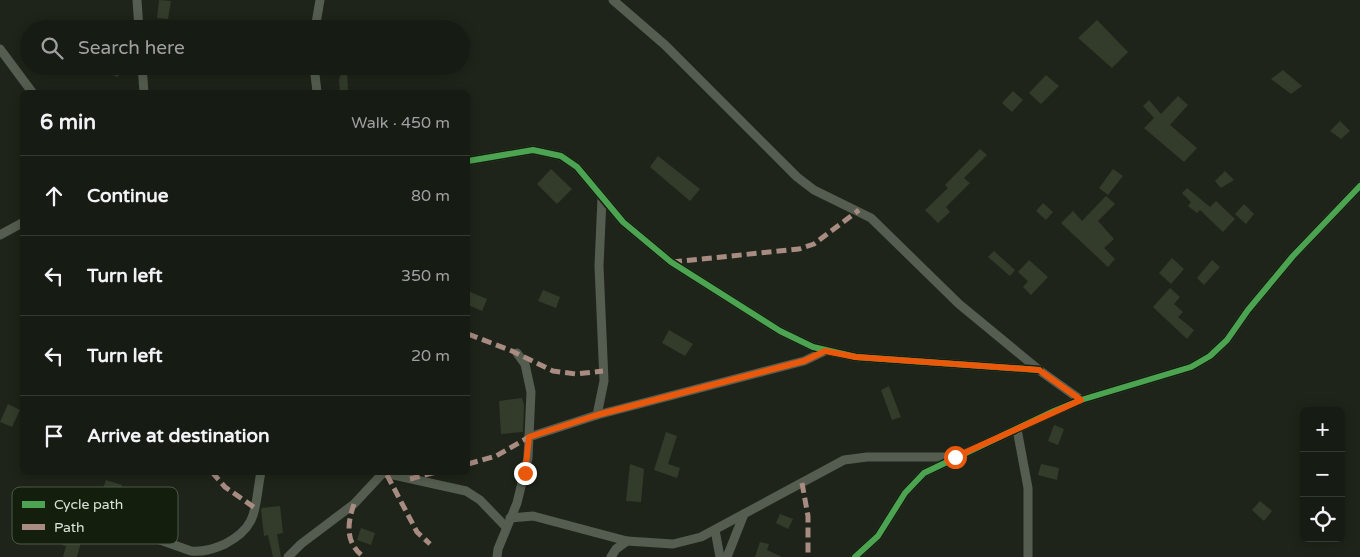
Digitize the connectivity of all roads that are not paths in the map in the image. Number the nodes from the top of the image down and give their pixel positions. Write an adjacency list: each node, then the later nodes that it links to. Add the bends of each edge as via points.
1 (137, 0): 4 (street)
2 (320, 0): 5 (street)
3 (613, 0): 19 (street, via 665,45 797,177 814,190 872,218 960,304)
4 (138, 20)
5 (317, 20)
6 (0, 49): 9 (street)
7 (143, 75): 10 (street)
8 (315, 75): 11 (street)
9 (31, 90)
10 (144, 90)
11 (317, 90)
12 (470, 161): 14 (street, via 523,150 552,153 577,168)
13 (1360, 186): 20 (street, via 1293,256 1227,340 1210,356 1192,367)
14 (602, 198): 17 (street, via 646,243 671,262 791,337); 21 (street, via 599,266 604,381)
15 (20, 224): 16 (street)
16 (0, 235)
17 (825, 351): 19 (street, via 856,357); 21 (street, via 804,361)
18 (517, 353): 23 (street, via 530,378)
19 (1039, 370): 20 (street)
20 (1081, 400): 22 (street)
21 (597, 415): 23 (street)
22 (1017, 429): 24 (street); 39 (street, via 1028,488)
23 (529, 437): 29 (street, via 525,473)
24 (955, 457): 28 (street, via 867,456 844,460); 38 (street, via 913,482 882,531)
25 (261, 475): 32 (street, via 254,515 236,538 203,552)
26 (379, 475): 33 (street, via 354,504)
27 (390, 475): 29 (street, via 466,491)
28 (744, 514): 30 (street); 37 (street)
29 (508, 523): 31 (street, via 526,516 540,517); 34 (street)
30 (714, 530): 31 (street, via 673,544); 36 (street)
31 (627, 541): 35 (street)
32 (171, 544)
33 (288, 557)
34 (497, 557)
35 (611, 557)
36 (720, 557)
37 (727, 557)
38 (855, 557)
39 (1028, 557)

